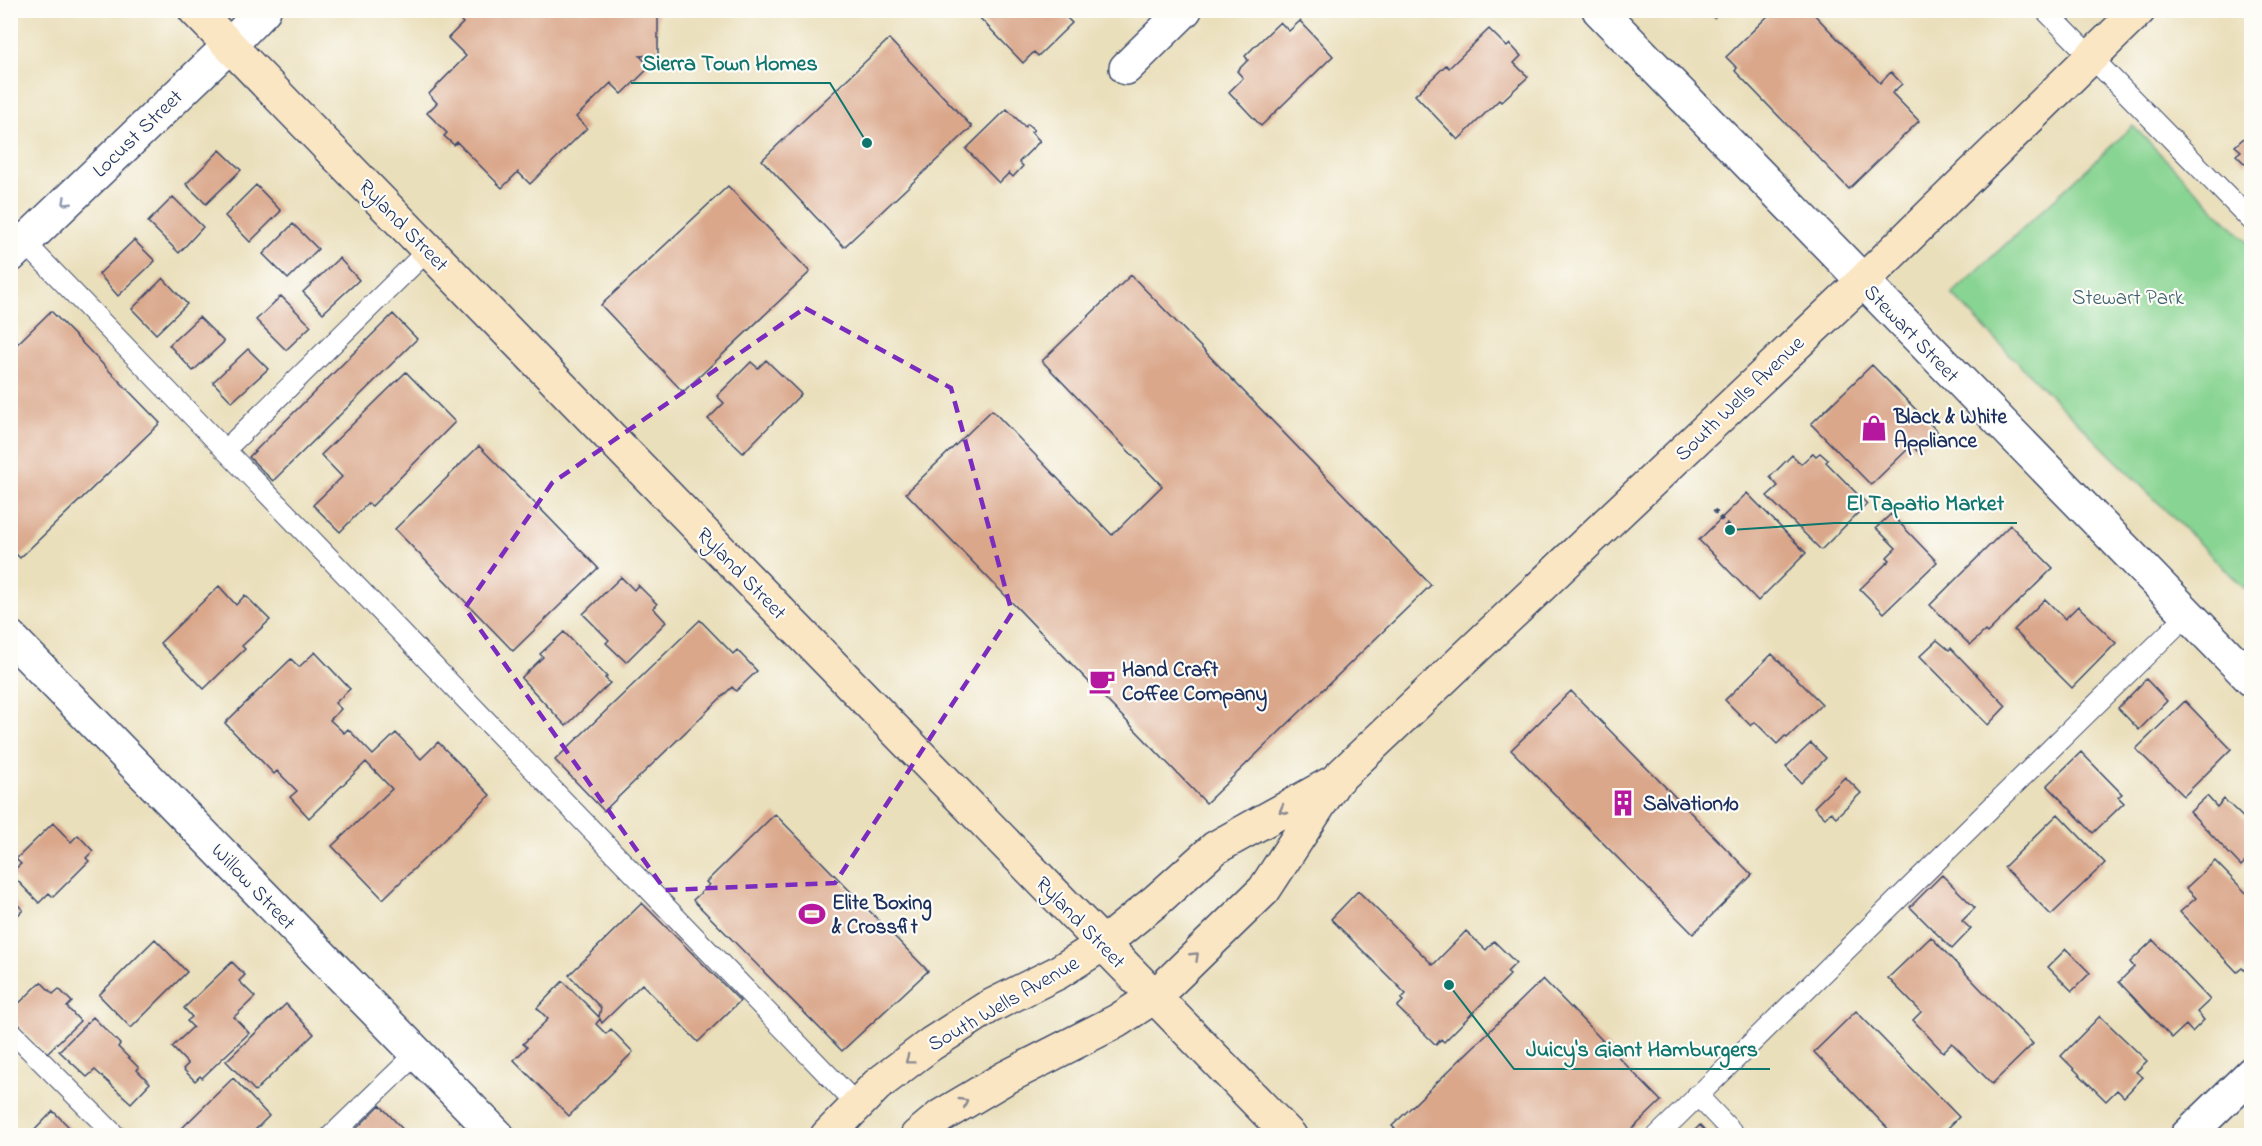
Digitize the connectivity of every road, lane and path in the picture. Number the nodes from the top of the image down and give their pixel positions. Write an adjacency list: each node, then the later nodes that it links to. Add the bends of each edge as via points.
1 (195, 10): 7 (main road, Ryland Street)
2 (264, 10): 7 (street, Locust Street)
3 (1185, 10): 9 (street)
4 (1599, 10): 13 (street, Stewart Street)
5 (2045, 10): 8 (lane)
6 (2139, 10): 8 (main road, South Wells Avenue)
7 (229, 46): 11 (street, Locust Street, one-way to 11); 12 (main road, Ryland Street)
8 (2091, 58): 10 (lane); 13 (main road, South Wells Avenue)
9 (1125, 68)
10 (2252, 221)
11 (15, 242): 14 (lane)
12 (428, 250): 14 (lane); 21 (main road, Ryland Street)
13 (1863, 281): 17 (street, Stewart Street); 20 (main road, South Wells Avenue)
14 (225, 450): 27 (lane)
15 (1714, 510): 16 (path)
16 (1730, 530)
17 (2187, 615): 19 (street, Stewart Street); 26 (lane)
18 (10, 637): 24 (street, Willow Street)
19 (2252, 680)
20 (1335, 782): 21 (main road, South Wells Avenue, one-way to 21, via 1215,848); 22 (main road, South Wells Avenue, one-way to 20, via 1264,890)
21 (1103, 944): 22 (main road, Ryland Street); 27 (main road, South Wells Avenue, one-way to 27, via 931,1044 877,1084)
22 (1154, 997): 28 (main road, South Wells Avenue, one-way to 22, via 940,1116); 33 (main road, Ryland Street)
23 (10, 1030): 30 (lane)
24 (417, 1053): 29 (street, Willow Street); 31 (lane)
25 (2252, 1073): 36 (street)
26 (1697, 1095): 34 (lane); 35 (lane)
27 (857, 1105): 32 (main road, South Wells Avenue)
28 (927, 1132)
29 (493, 1134)
30 (116, 1136)
31 (331, 1136)
32 (827, 1136)
33 (1290, 1136)
34 (1657, 1136)
35 (1736, 1136)
36 (2187, 1136)

